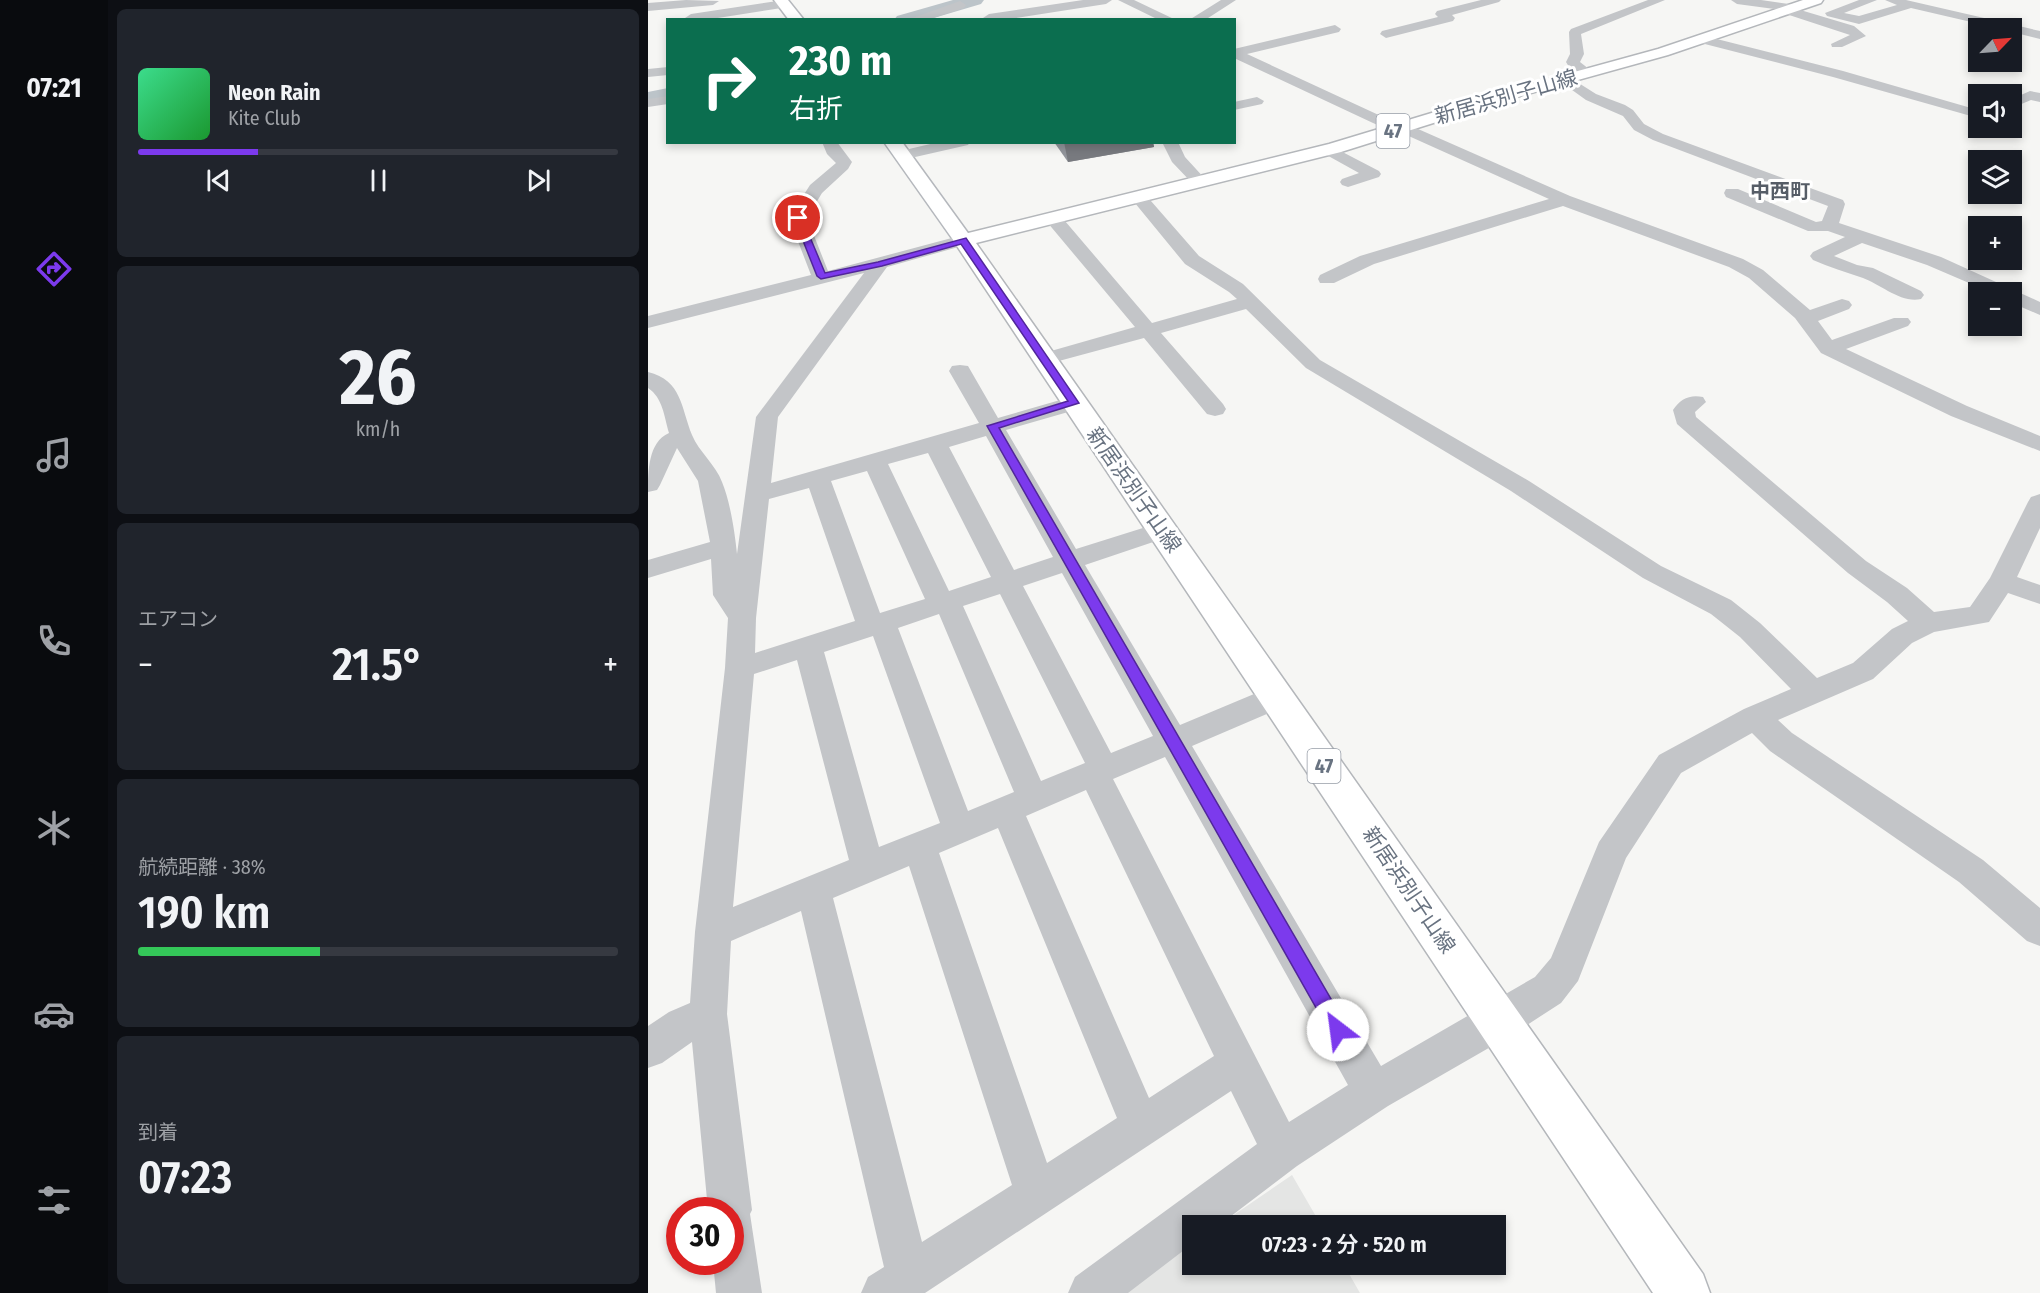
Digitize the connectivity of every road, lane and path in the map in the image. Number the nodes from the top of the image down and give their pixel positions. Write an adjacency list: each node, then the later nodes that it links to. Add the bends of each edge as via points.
1 (730, 0): 15 (street)
2 (937, 0): 18 (street)
3 (995, 0): 19 (street)
4 (1106, 0): 14 (street)
5 (1230, 0): 26 (street)
6 (1496, 0): 30 (street, via 1441,14 1449,18)
7 (1659, 0): 37 (street, via 1575,32 1577,54 1573,62)
8 (1737, 0): 17 (street)
9 (1816, 0): 17 (main road, 新居浜別子山線 / 47)
10 (1871, 0): 13 (street, via 1832,13 1859,20)
11 (782, 2): 21 (street); 22 (main road)
12 (1129, 2): 24 (street, via 1120,10); 25 (street)
13 (1904, 2): 27 (street)
14 (1060, 3): 19 (street)
15 (668, 4): 16 (street); 20 (street)
16 (648, 7)
17 (1790, 9): 32 (main road, 新居浜別子山線 / 47); 33 (street, via 1860,36)
18 (972, 10): 19 (street); 23 (street)
19 (1011, 15)
20 (686, 18)
21 (693, 18)
22 (795, 18)
23 (925, 18)
24 (1063, 18)
25 (1160, 18)
26 (1198, 18)
27 (1969, 18)
28 (1336, 29): 34 (street, via 1275,41)
29 (2022, 30): 31 (street)
30 (1386, 34)
31 (2040, 34)
32 (1701, 39): 37 (main road, 新居浜別子山線 / 47); 45 (street)
33 (1837, 44)
34 (1237, 57): 46 (street)
35 (666, 70): 36 (street)
36 (648, 73)
37 (1587, 74): 38 (main road, 新居浜別子山線 / 47)
38 (1566, 79): 46 (main road, 新居浜別子山線 / 47); 58 (street, via 1591,97 1628,113 1639,127 1658,137 1837,204)
39 (2040, 98): 40 (street, via 2030,95)
40 (2022, 99)
41 (666, 100): 43 (street)
42 (1257, 101): 44 (street)
43 (648, 103)
44 (1236, 106)
45 (1968, 111)
46 (1402, 128): 51 (main road, 新居浜別子山線 / 47); 56 (street)
47 (830, 144): 62 (street, via 842,166 812,190 798,218)
48 (944, 144): 50 (street)
49 (1171, 144): 52 (street, via 1178,159)
50 (898, 149): 60 (main road)
51 (1329, 150): 52 (main road, 新居浜別子山線 / 47); 53 (street, via 1373,174)
52 (1199, 182): 55 (main road, 新居浜別子山線 / 47)
53 (1348, 182)
54 (1732, 193): 58 (street, via 1814,227)
55 (1138, 196): 57 (main road, 新居浜別子山線 / 47); 67 (street, via 1192,260 1236,288)
56 (1564, 200): 63 (street, via 1366,260); 70 (street, via 1736,263 1756,274)
57 (1053, 218): 60 (main road, 新居浜別子山線 / 47); 73 (street)
58 (1830, 226): 59 (street)
59 (1861, 237): 64 (street); 65 (street, via 1819,256 1866,272)
60 (963, 240): 61 (street); 75 (main road, 新居浜別子山線 / 47)
61 (879, 265): 62 (street); 88 (street, via 767,417)
62 (821, 276): 71 (street)
63 (1328, 279)
64 (1982, 282)
65 (1914, 295)
66 (2022, 301): 69 (street)
67 (1249, 302): 73 (street); 103 (street, via 1313,364 1520,486 1652,572 1721,607)
68 (1842, 305): 70 (street)
69 (2040, 309)
70 (1805, 319): 74 (street)
71 (648, 322)
72 (1901, 322): 74 (street)
73 (1149, 329): 75 (street); 80 (street)
74 (1828, 349): 83 (street, via 1959,411)
75 (1044, 359): 79 (main road, 新居浜別子山線 / 47)
76 (960, 371): 81 (street)
77 (648, 378): 82 (street, via 665,389)
78 (1695, 402): 99 (street, via 1684,410 1685,418)
79 (1074, 403): 81 (street); 90 (main road, 新居浜別子山線 / 47)
80 (1215, 409)
81 (992, 426): 84 (street); 92 (street)
82 (681, 436): 87 (street, via 669,441); 91 (street, via 710,481)
83 (2040, 444)
84 (936, 445): 85 (street); 95 (street)
85 (875, 462): 86 (street); 97 (street)
86 (818, 478): 88 (street); 100 (street)
87 (648, 485)
88 (756, 493): 98 (street)
89 (2040, 502): 94 (street)
90 (1162, 530): 92 (street); 104 (main road, 新居浜別子山線 / 47)
91 (723, 547): 93 (street); 98 (street, via 727,596)
92 (1071, 561): 95 (street); 106 (street)
93 (648, 569)
94 (2002, 581): 96 (street); 99 (street, via 1979,615)
95 (1007, 582): 97 (street); 107 (street)
96 (2040, 595)
97 (944, 603): 100 (street); 108 (street)
98 (742, 618): 102 (street)
99 (1928, 623): 103 (street, via 1902,636 1863,671)
100 (877, 625): 101 (street); 109 (street)
101 (808, 647): 102 (street); 111 (street)
102 (740, 668): 114 (street)
103 (1812, 692): 105 (street)
104 (1277, 697): 106 (street); 116 (main road, 新居浜別子山線 / 47)
105 (1755, 717): 113 (street, via 1781,742 1971,872); 116 (street, via 1670,764 1611,852 1565,969 1548,990)
106 (1173, 740): 107 (street); 119 (street)
107 (1099, 771): 108 (street); 118 (street)
108 (1020, 804): 109 (street); 120 (street)
109 (959, 830): 110 (street)
110 (920, 847): 111 (street); 122 (street)
111 (868, 868): 112 (street)
112 (814, 891): 114 (street); 125 (street)
113 (2040, 930)
114 (713, 932): 115 (street)
115 (708, 1014): 117 (street); 123 (street)
116 (1499, 1021): 119 (street); 128 (main road, 新居浜別子山線 / 47)
117 (648, 1048)
118 (1239, 1063): 120 (street); 121 (street)
119 (1374, 1092): 121 (street)
120 (1141, 1126): 122 (street)
121 (1282, 1151): 127 (street)
122 (1036, 1194): 125 (street)
123 (729, 1197)
124 (737, 1275): 126 (street)
125 (896, 1285)
126 (739, 1293)
127 (1091, 1293)
128 (1684, 1293)

